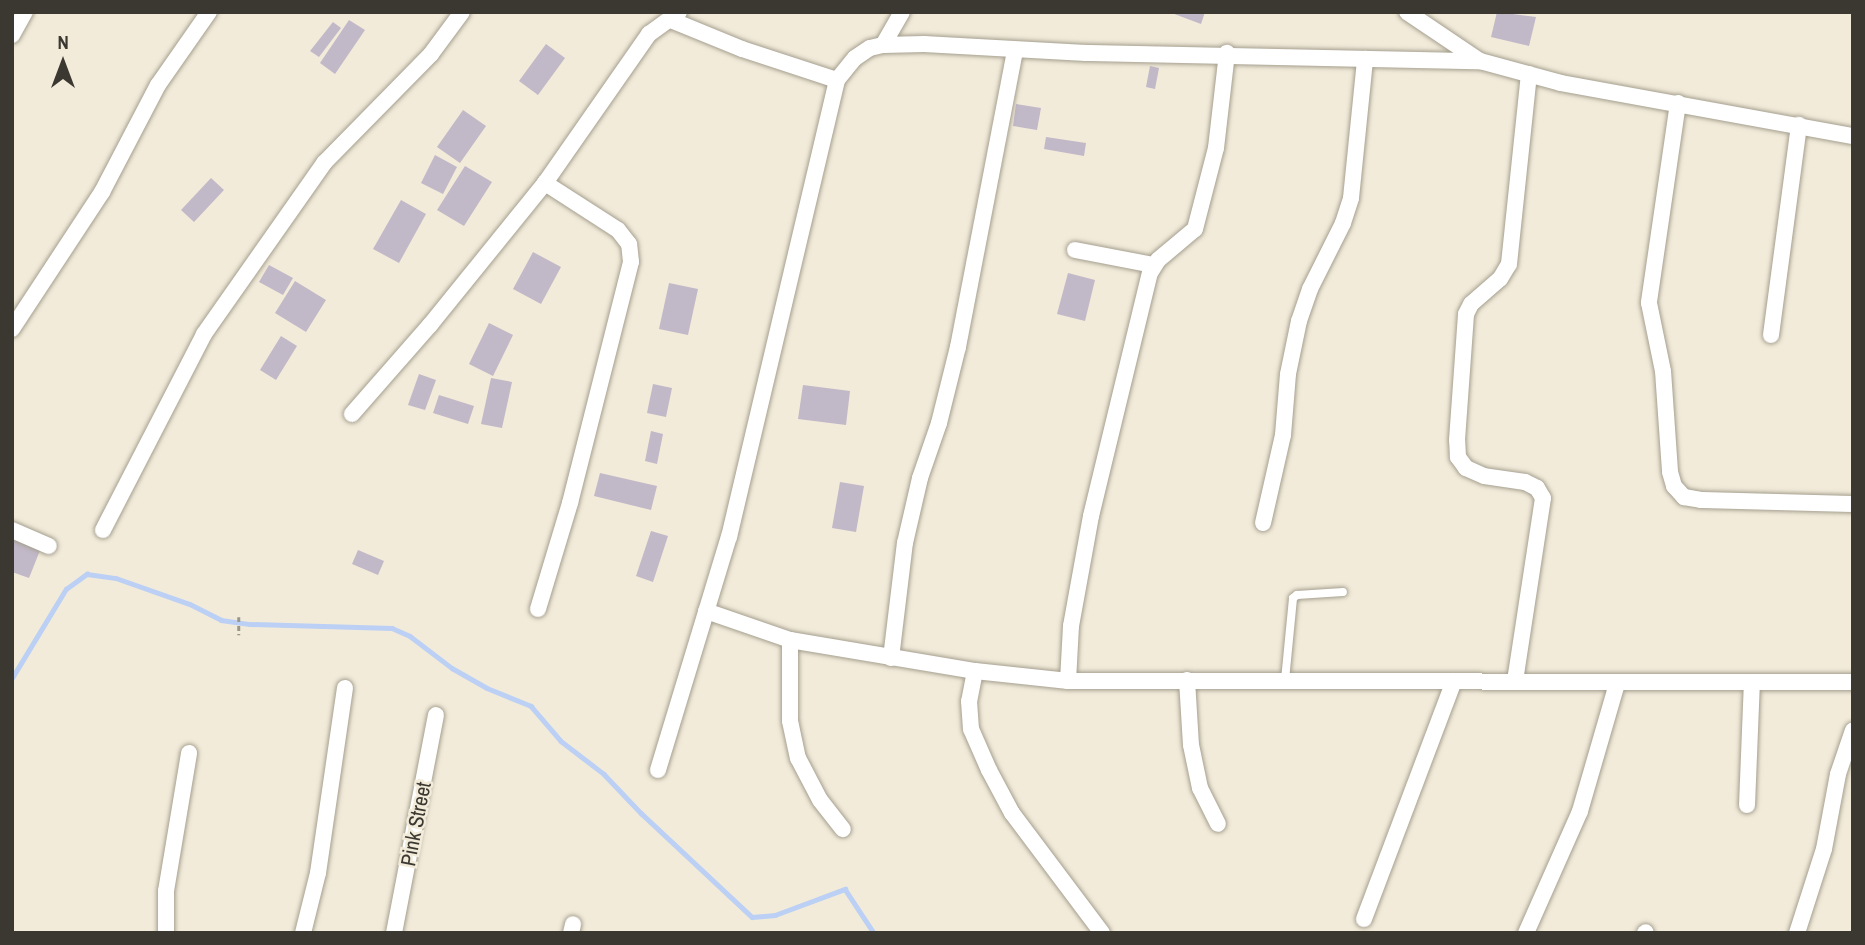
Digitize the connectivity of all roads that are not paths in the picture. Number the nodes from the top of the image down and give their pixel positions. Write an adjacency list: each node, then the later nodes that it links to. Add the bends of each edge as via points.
1 (25, 12): 7 (street)
2 (209, 12): 21 (street, via 158,85 102,192)
3 (462, 12): 27 (street, via 431,54 324,163 204,334)
4 (902, 12): 8 (street)
5 (1407, 12): 12 (street)
6 (675, 16): 14 (street, via 743,49); 18 (street, via 640,46)
7 (12, 35)
8 (883, 45): 9 (street); 14 (street, via 855,58)
9 (1015, 50): 10 (street); 33 (street, via 958,347 905,542)
10 (1227, 53): 11 (street); 20 (street, via 1216,148 1195,229)
11 (1365, 59): 12 (street); 25 (street, via 1351,198 1299,321 1288,374 1283,435)
12 (1480, 61): 13 (street)
13 (1529, 74): 15 (street); 39 (street, via 1509,264 1466,314 1457,440 1458,457 1466,468 1484,477 1525,482 1537,488 1542,498)
14 (836, 80): 31 (street, via 729,537)
15 (1678, 103): 16 (street); 24 (street, via 1648,303 1663,371 1674,486 1684,497 1702,500)
16 (1798, 125): 17 (street); 22 (street)
17 (1853, 136)
18 (545, 183): 23 (street); 30 (street, via 618,230 629,244 631,262)
19 (1075, 250): 20 (street)
20 (1153, 265): 37 (street, via 1091,516 1072,626)
21 (12, 329)
22 (1771, 335)
23 (352, 414)
24 (1853, 504)
25 (1263, 523)
26 (12, 530): 28 (street)
27 (103, 530)
28 (49, 546)
29 (1343, 592): 36 (lane, via 1293,598)
30 (538, 609)
31 (706, 611): 32 (street); 47 (street)
32 (790, 640): 33 (street); 50 (street, via 790,721 798,758 820,800)
33 (891, 658): 34 (street)
34 (975, 671): 37 (street); 55 (street, via 969,701 971,729 989,770 1012,813)
35 (1187, 680): 36 (street); 37 (street); 49 (street, via 1191,745 1200,788)
36 (1285, 680): 38 (street)
37 (1068, 681)
38 (1454, 681): 39 (street); 51 (street)
39 (1515, 681): 42 (street)
40 (1752, 682): 41 (street); 42 (street); 48 (street)
41 (1853, 682)
42 (1617, 684): 56 (street, via 1580,811)
43 (345, 688): 53 (street, via 318,873)
44 (436, 715): 54 (street, Pink Street)
45 (1853, 730): 57 (street, via 1838,774 1824,849)
46 (189, 752): 52 (street, via 166,891)
47 (658, 770)
48 (1747, 805)
49 (1217, 824)
50 (843, 829)
51 (1364, 919)
52 (166, 933)
53 (303, 933)
54 (394, 933)
55 (1102, 933)
56 (1526, 933)
57 (1797, 933)

